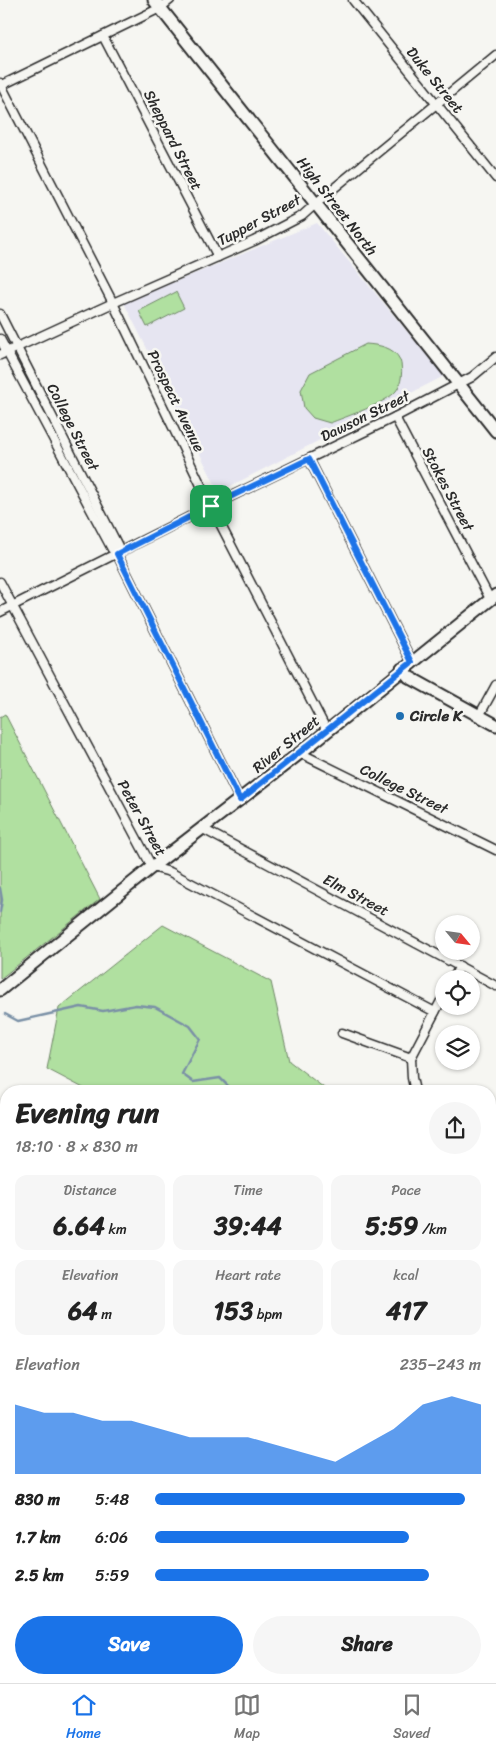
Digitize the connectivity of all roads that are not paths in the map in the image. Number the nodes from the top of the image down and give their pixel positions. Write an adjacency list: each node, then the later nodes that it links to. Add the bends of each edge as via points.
1 (170, 0): 3 (street)
2 (353, 0): 7 (street, Duke Street)
3 (157, 4): 4 (street); 9 (main road, High Street North)
4 (103, 36): 6 (street); 10 (street, Sheppard Street)
5 (496, 55): 7 (street, Tupper Street)
6 (0, 85): 11 (street, Prospect Avenue)
7 (437, 103): 8 (street, Duke Street); 9 (street, Tupper Street)
8 (496, 178)
9 (316, 203): 10 (street, Tupper Street, via 302,216); 17 (main road, High Street North)
10 (218, 257): 11 (street, Tupper Street)
11 (113, 302): 14 (street, Tupper Street); 21 (street, Prospect Avenue)
12 (0, 314): 14 (street, College Street)
13 (0, 339): 15 (street, College Street)
14 (17, 346): 15 (street, Tupper Street); 22 (street, College Street, via 118,546)
15 (3, 353): 22 (street, College Street)
16 (496, 357): 17 (street, Dawson Street)
17 (458, 384): 18 (street, Dawson Street); 19 (main road, High Street North)
18 (395, 417): 20 (street, Dawson Street); 24 (street, Stokes Street)
19 (496, 431)
20 (309, 459): 21 (street, Dawson Street); 27 (street)
21 (211, 506): 22 (street, Dawson Street); 31 (street, Prospect Avenue)
22 (117, 554): 25 (street, Dawson Street); 33 (street, College Street)
23 (0, 582): 25 (street, Peter Street)
24 (493, 597): 27 (main road, River Street)
25 (12, 606): 26 (street, Dawson Street); 36 (street, Peter Street)
26 (0, 612)
27 (407, 666): 29 (main road, via 409,677); 31 (main road, River Street)
28 (496, 685): 29 (street)
29 (479, 716): 30 (main road)
30 (496, 725)
31 (327, 731): 32 (main road, River Street)
32 (300, 753): 33 (main road, River Street); 35 (street, College Street)
33 (240, 800): 34 (main road, River Street)
34 (203, 829): 36 (main road, River Street); 37 (street, Elm Street)
35 (496, 850)
36 (152, 868): 40 (main road, River Street); 41 (street, Peter Street, via 170,872)
37 (460, 966): 38 (street); 39 (street, Elm Street)
38 (458, 970)
39 (496, 986)
40 (0, 990)
41 (435, 1012): 43 (street)
42 (342, 1033): 43 (street)
43 (411, 1058): 44 (street)
44 (414, 1085)

